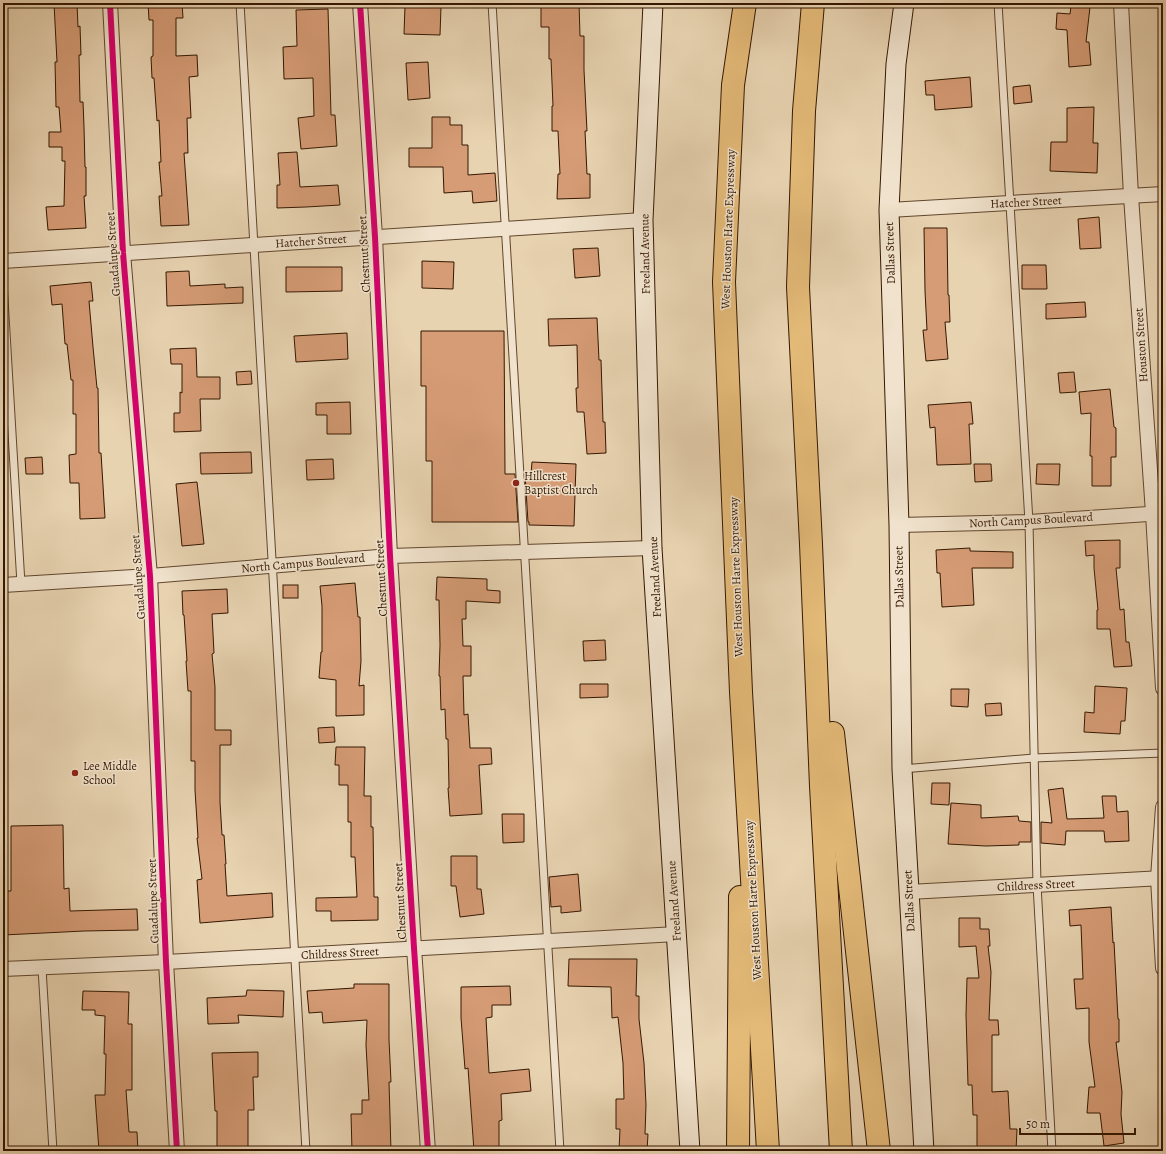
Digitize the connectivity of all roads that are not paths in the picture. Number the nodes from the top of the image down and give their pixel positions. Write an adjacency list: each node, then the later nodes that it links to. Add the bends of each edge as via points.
1 (110, 3): 19 (street, Guadalupe Street)
2 (240, 3): 18 (lane)
3 (360, 3): 17 (street, Chestnut Street)
4 (492, 3): 16 (lane)
5 (653, 3): 15 (main road, Freeland Avenue)
6 (745, 3): 34 (highway, West Houston Harte Expressway, via 733,85 724,282)
7 (813, 3): 25 (highway, via 804,111 798,287)
8 (904, 3): 14 (main road, Dallas Street, via 896,64)
9 (998, 3): 13 (lane)
10 (1121, 3): 12 (street, Houston Street)
11 (1163, 194): 12 (street, Hatcher Street)
12 (1131, 196): 13 (street, Hatcher Street); 22 (street, Houston Street)
13 (1009, 203): 14 (street, Hatcher Street); 23 (lane)
14 (889, 210): 24 (main road, Dallas Street)
15 (643, 220): 16 (street, Hatcher Street); 26 (main road, Freeland Avenue)
16 (506, 229): 17 (street, Hatcher Street); 27 (lane)
17 (375, 237): 18 (street, Hatcher Street); 28 (street, Chestnut Street)
18 (254, 245): 19 (street, Hatcher Street); 29 (lane)
19 (123, 253): 20 (street, Hatcher Street); 30 (street, Guadalupe Street)
20 (3, 261)
21 (3, 282): 31 (lane)
22 (1158, 513): 23 (street, North Campus Boulevard); 33 (street, Houston Street)
23 (1029, 522): 24 (street, North Campus Boulevard); 36 (lane)
24 (898, 525): 37 (main road, Dallas Street)
25 (811, 544): 58 (highway, via 821,786); 59 (highway)
26 (652, 548): 27 (street, North Campus Boulevard); 42 (main road, Freeland Avenue)
27 (524, 551): 28 (street, North Campus Boulevard); 43 (lane)
28 (390, 556): 29 (street, North Campus Boulevard); 44 (street, Chestnut Street)
29 (272, 566): 30 (street, North Campus Boulevard); 45 (lane)
30 (150, 576): 31 (street, North Campus Boulevard); 46 (street, Guadalupe Street)
31 (21, 584): 32 (street, North Campus Boulevard)
32 (3, 585)
33 (1163, 688)
34 (741, 692): 56 (highway); 57 (highway, West Houston Harte Expressway)
35 (1163, 753): 36 (lane)
36 (1034, 758): 37 (lane); 40 (lane)
37 (902, 769): 41 (main road, Dallas Street)
38 (1163, 807): 39 (street)
39 (1160, 878): 40 (street, Childress Street); 48 (street)
40 (1037, 885): 41 (street, Childress Street); 61 (lane)
41 (909, 892): 60 (main road, Dallas Street)
42 (677, 934): 43 (street, Childress Street); 55 (main road, Freeland Avenue)
43 (547, 941): 44 (street, Childress Street); 54 (lane)
44 (414, 948): 45 (street, Childress Street); 53 (street, Chestnut Street)
45 (295, 955): 46 (street, Childress Street); 52 (lane)
46 (166, 962): 47 (street, Childress Street); 51 (street, Guadalupe Street)
47 (42, 968): 49 (street, Childress Street); 50 (lane)
48 (1163, 968)
49 (3, 969)
50 (53, 1151)
51 (177, 1151)
52 (306, 1151)
53 (428, 1151)
54 (560, 1151)
55 (690, 1151)
56 (738, 1151)
57 (768, 1151)
58 (842, 1151)
59 (879, 1151)
60 (924, 1151)
61 (1052, 1151)

